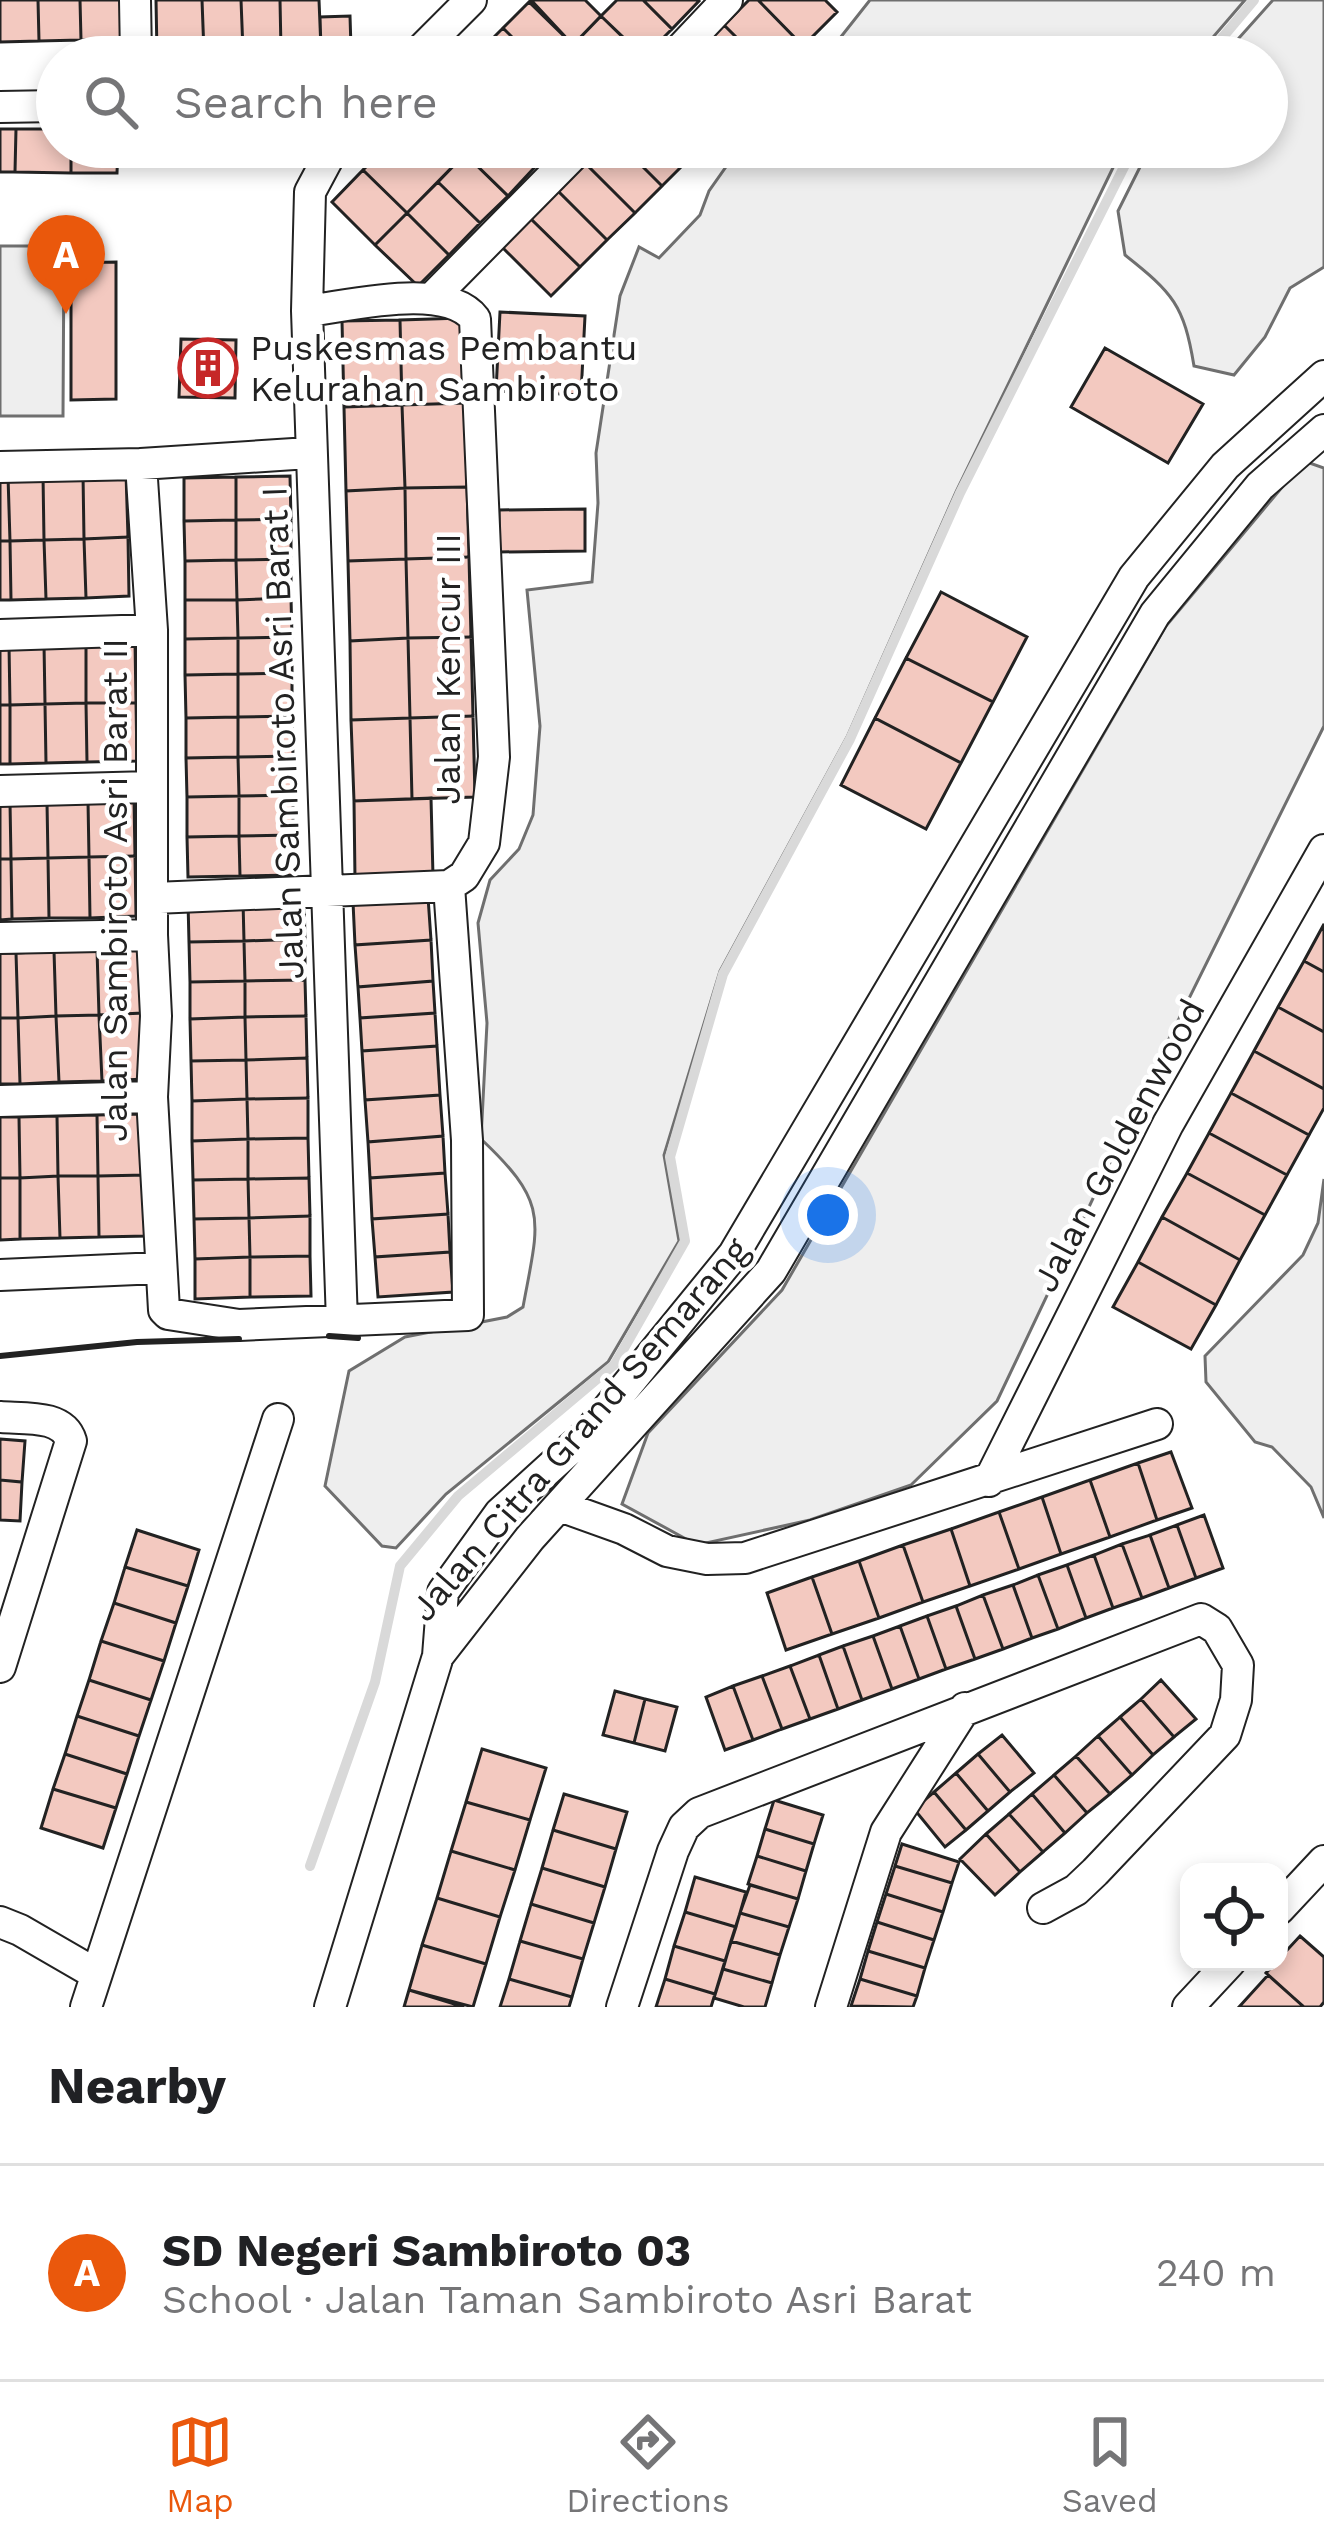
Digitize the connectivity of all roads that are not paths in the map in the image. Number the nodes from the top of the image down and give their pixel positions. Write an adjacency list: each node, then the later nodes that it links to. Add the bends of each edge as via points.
1 (135, 0): 4 (street)
2 (471, 0): 5 (street)
3 (727, 0): 6 (street)
4 (136, 36)
5 (435, 36)
6 (693, 36)
7 (0, 106): 8 (street)
8 (36, 106)
9 (323, 168): 12 (street, Jalan Sambiroto Asri Barat I, via 310,192)
10 (560, 168): 11 (street)
11 (434, 297): 12 (street); 23 (street, Jalan Kencur III, via 468,310 476,326 494,757 484,842)
12 (307, 311): 15 (street, Jalan Sambiroto Asri Barat I)
13 (1324, 376): 36 (street, Jalan Citra Grand Semarang, via 1225,466 1134,577 734,1254)
14 (1324, 430): 36 (street, Jalan Citra Grand Semarang, via 1260,485 1155,614 771,1271)
15 (309, 453): 16 (street); 24 (street, Jalan Sambiroto Asri Barat I)
16 (142, 464): 17 (street); 18 (street, Jalan Sambiroto Asri Barat II)
17 (0, 466)
18 (152, 630): 19 (street); 20 (street, Jalan Sambiroto Asri Barat II)
19 (0, 634)
20 (152, 787): 21 (street); 25 (street, Jalan Sambiroto Asri Barat II)
21 (0, 791)
22 (1324, 850): 37 (street, Jalan Goldenwood, via 1168,1124)
23 (449, 886): 24 (street); 32 (street, via 470,1312)
24 (328, 890): 25 (street); 32 (street, Jalan Sambiroto Asri Barat I)
25 (154, 898): 26 (street, Jalan Sambiroto Asri Barat II)
26 (152, 935): 27 (street); 28 (street, Jalan Sambiroto Asri Barat II)
27 (0, 938)
28 (152, 1097): 29 (street); 30 (street, Jalan Sambiroto Asri Barat II)
29 (0, 1102)
30 (159, 1268): 31 (street); 32 (street, Jalan Sambiroto Asri Barat II, via 168,1314 239,1325)
31 (0, 1275)
32 (342, 1322)
33 (0, 1418): 39 (street, via 58,1423 70,1441)
34 (278, 1419): 48 (street)
35 (1157, 1424): 37 (street)
36 (598, 1442): 38 (street, Jalan Citra Grand Semarang); 40 (street, Jalan Citra Grand Semarang, via 500,1513 464,1559 443,1592)
37 (989, 1481): 38 (street, via 745,1558 667,1551)
38 (560, 1506): 40 (street, Jalan Citra Grand Semarang)
39 (14, 1576): 41 (street)
40 (438, 1656): 50 (street)
41 (0, 1666)
42 (965, 1708): 45 (street, via 1201,1619 1217,1629 1238,1665 1225,1735 1096,1872); 51 (street, via 699,1813 673,1851); 52 (street, via 886,1832)
43 (1324, 1861): 44 (street)
44 (1288, 1900)
45 (1043, 1908)
46 (0, 1922): 48 (street)
47 (1222, 1971): 53 (street)
48 (96, 1974): 49 (street)
49 (86, 2007)
50 (330, 2007)
51 (622, 2007)
52 (831, 2007)
53 (1188, 2007)

